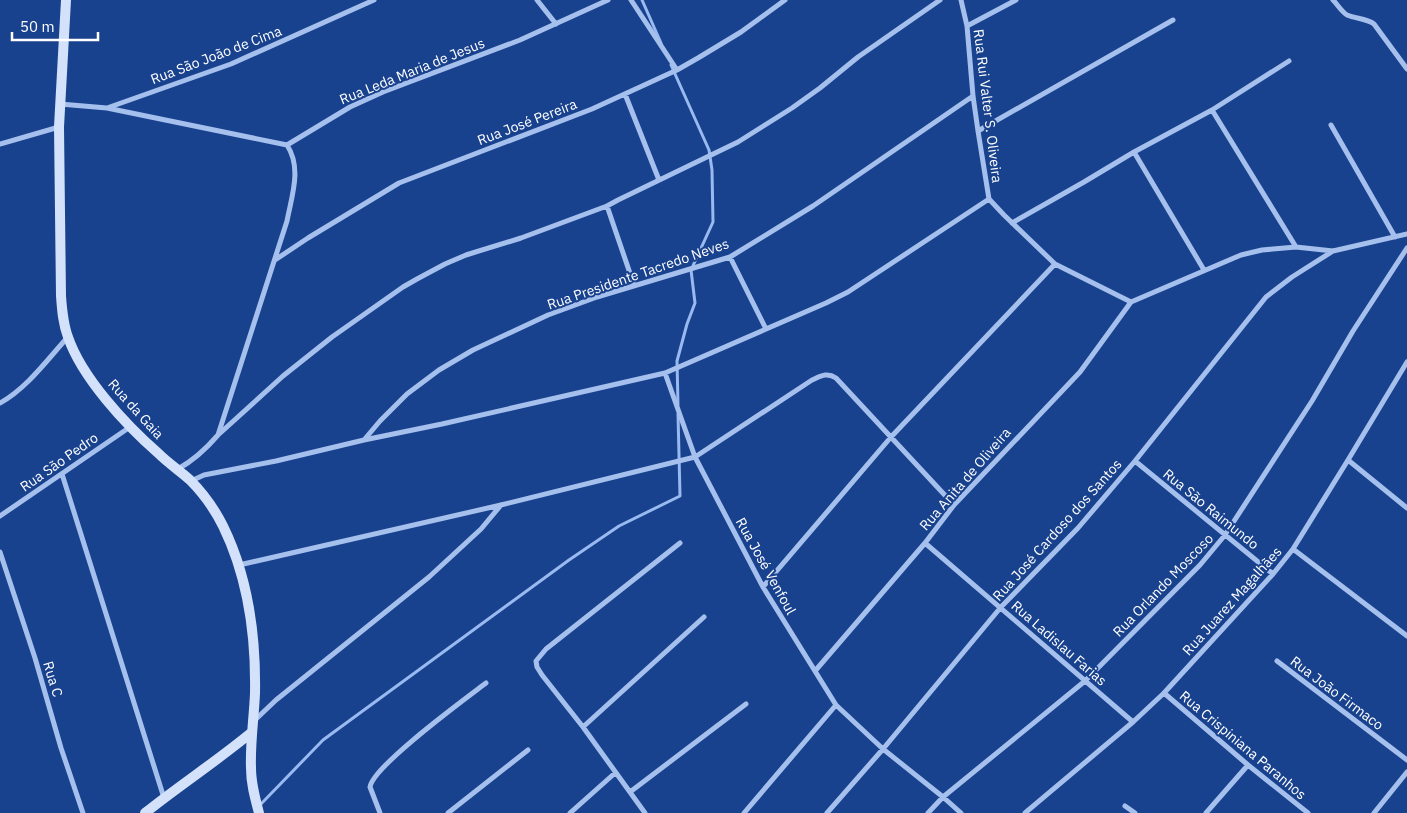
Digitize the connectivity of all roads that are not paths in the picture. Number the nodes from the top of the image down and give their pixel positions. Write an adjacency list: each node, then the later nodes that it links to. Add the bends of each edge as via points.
1 (66, 0): 19 (main road, Rua da Gaia)
2 (374, 0): 20 (street, Rua São João de Cima, via 231,64)
3 (537, 0): 12 (street)
4 (608, 0): 12 (street, Rua Leda Maria de Jesus)
5 (631, 0): 16 (street)
6 (785, 0): 16 (street, Rua José Pereira, via 741,32)
7 (940, 0): 28 (street, via 776,118 738,142)
8 (961, 0): 13 (street, Rua Rui Valter S. Oliveira)
9 (1016, 0): 13 (street)
10 (1333, 0): 15 (street, via 1346,14 1374,24)
11 (1173, 20): 24 (street)
12 (556, 24): 26 (street, Rua Leda Maria de Jesus, via 350,106)
13 (967, 26): 18 (street, Rua Rui Valter S. Oliveira)
14 (1289, 61): 21 (street)
15 (1407, 69)
16 (677, 70): 17 (street, Rua José Pereira)
17 (625, 94): 28 (street); 38 (street, Rua José Pereira, via 399,183)
18 (973, 96): 24 (street, Rua Rui Valter S. Oliveira); 37 (street, Rua Presidente Tacredo Neves, via 813,206)
19 (60, 104): 20 (street, Rua São João de Cima); 23 (main road, Rua da Gaia)
20 (107, 108): 26 (street)
21 (1212, 110): 27 (street); 34 (street)
22 (1331, 124): 33 (street)
23 (59, 127): 25 (street); 44 (main road, Rua da Gaia, via 61,296)
24 (978, 131): 29 (street, Rua Rui Valter S. Oliveira)
25 (0, 144)
26 (287, 145): 38 (street, via 295,163 295,180)
27 (1134, 152): 31 (street); 40 (street)
28 (659, 180): 30 (street)
29 (989, 198): 31 (street, Rua Rui Valter S. Oliveira); 43 (street, via 848,292)
30 (608, 206): 41 (street); 49 (street, via 466,255 417,279 332,337)
31 (1012, 223): 39 (street, Rua Rui Valter S. Oliveira)
32 (1407, 234): 33 (street)
33 (1395, 237): 36 (street)
34 (1296, 247): 36 (street); 40 (street, via 1248,253)
35 (1407, 248): 62 (street, Rua Orlando Moscoso)
36 (1333, 251): 54 (street, Rua José Cardoso dos Santos, via 1292,276 1266,297)
37 (730, 257): 41 (street, Rua Presidente Tacredo Neves); 43 (street)
38 (275, 260): 49 (street)
39 (1055, 264): 42 (street, Rua Rui Valter S. Oliveira); 50 (street)
40 (1204, 270): 42 (street)
41 (634, 285): 51 (street, Rua Presidente Tacredo Neves, via 548,315 473,350 407,394)
42 (1131, 302): 59 (street, Rua Anita de Oliveira, via 1080,372)
43 (766, 329): 46 (street)
44 (68, 337): 47 (street, via 21,388); 48 (main road, Rua da Gaia, via 105,398)
45 (1407, 362): 53 (street, Rua Juarez Magalhães)
46 (665, 373): 51 (street); 52 (street, Rua José Venfoul)
47 (0, 403)
48 (130, 427): 55 (main road, Rua da Gaia); 56 (street, Rua São Pedro)
49 (218, 435): 55 (street, via 191,462)
50 (891, 437): 52 (street, via 836,378 826,374); 59 (street); 69 (street)
51 (364, 440): 57 (street, via 204,475)
52 (695, 457): 58 (street); 69 (street, Rua José Venfoul)
53 (1348, 460): 60 (street); 65 (street, Rua Juarez Magalhães)
54 (1135, 461): 62 (street, Rua São Raimundo); 70 (street, Rua José Cardoso dos Santos, via 1078,528)
55 (178, 470): 57 (main road, Rua da Gaia)
56 (62, 474): 61 (street, Rua São Pedro); 91 (street)
57 (191, 481): 67 (main road, Rua da Gaia, via 222,524)
58 (501, 505): 67 (street); 82 (street, via 481,529 429,577 276,700)
59 (954, 505): 64 (street, Rua Anita de Oliveira)
60 (1407, 508)
61 (0, 516)
62 (1226, 535): 68 (street, Rua São Raimundo); 75 (street, Rua Orlando Moscoso)
63 (680, 543): 81 (street, via 546,649 536,661 542,675)
64 (925, 543): 70 (street, Rua Ladislau Farias); 74 (street, Rua Anita de Oliveira)
65 (1293, 549): 68 (street, Rua Juarez Magalhães); 72 (street)
66 (0, 552): 93 (street, Rua C)
67 (239, 565): 82 (main road, Rua da Gaia, via 252,633 255,682)
68 (1273, 574): 77 (street, Rua Juarez Magalhães)
69 (763, 587): 74 (street, Rua José Venfoul)
70 (1001, 607): 75 (street, Rua Ladislau Farias); 83 (street, Rua José Cardoso dos Santos)
71 (704, 617): 81 (street)
72 (1407, 636)
73 (1277, 662): 85 (street, Rua João Firmaco)
74 (815, 671): 79 (street, Rua José Venfoul)
75 (1085, 681): 80 (street, Rua Ladislau Farias); 90 (street, Rua Orlando Moscoso)
76 (486, 683): 96 (street, via 400,751 378,773 370,787)
77 (1164, 693): 80 (street, Rua Juarez Magalhães); 86 (street, Rua Crispiniana Paranhos)
78 (746, 704): 89 (street)
79 (836, 705): 83 (street, Rua José Venfoul); 100 (street)
80 (1134, 722): 104 (street, Rua Juarez Magalhães)
81 (583, 727): 88 (street)
82 (252, 728): 91 (main road, via 228,751); 95 (main road, Rua da Gaia, via 251,778)
83 (883, 749): 90 (street, Rua José Venfoul); 101 (street, Rua José Cardoso dos Santos)
84 (528, 750): 97 (street)
85 (1407, 760)
86 (1248, 766): 106 (street); 107 (street, Rua Crispiniana Paranhos)
87 (1407, 772): 108 (street)
88 (615, 773): 89 (street); 98 (street)
89 (630, 792): 99 (street)
90 (943, 797): 102 (street, Rua Orlando Moscoso); 103 (street, Rua José Venfoul)
91 (164, 798): 94 (main road)
92 (1125, 806): 105 (street)
93 (83, 813)
94 (145, 813)
95 (259, 813)
96 (380, 813)
97 (448, 813)
98 (570, 813)
99 (645, 813)
100 (744, 813)
101 (826, 813)
102 (928, 813)
103 (960, 813)
104 (1025, 813)
105 (1135, 813)
106 (1206, 813)
107 (1308, 813)
108 (1374, 813)

